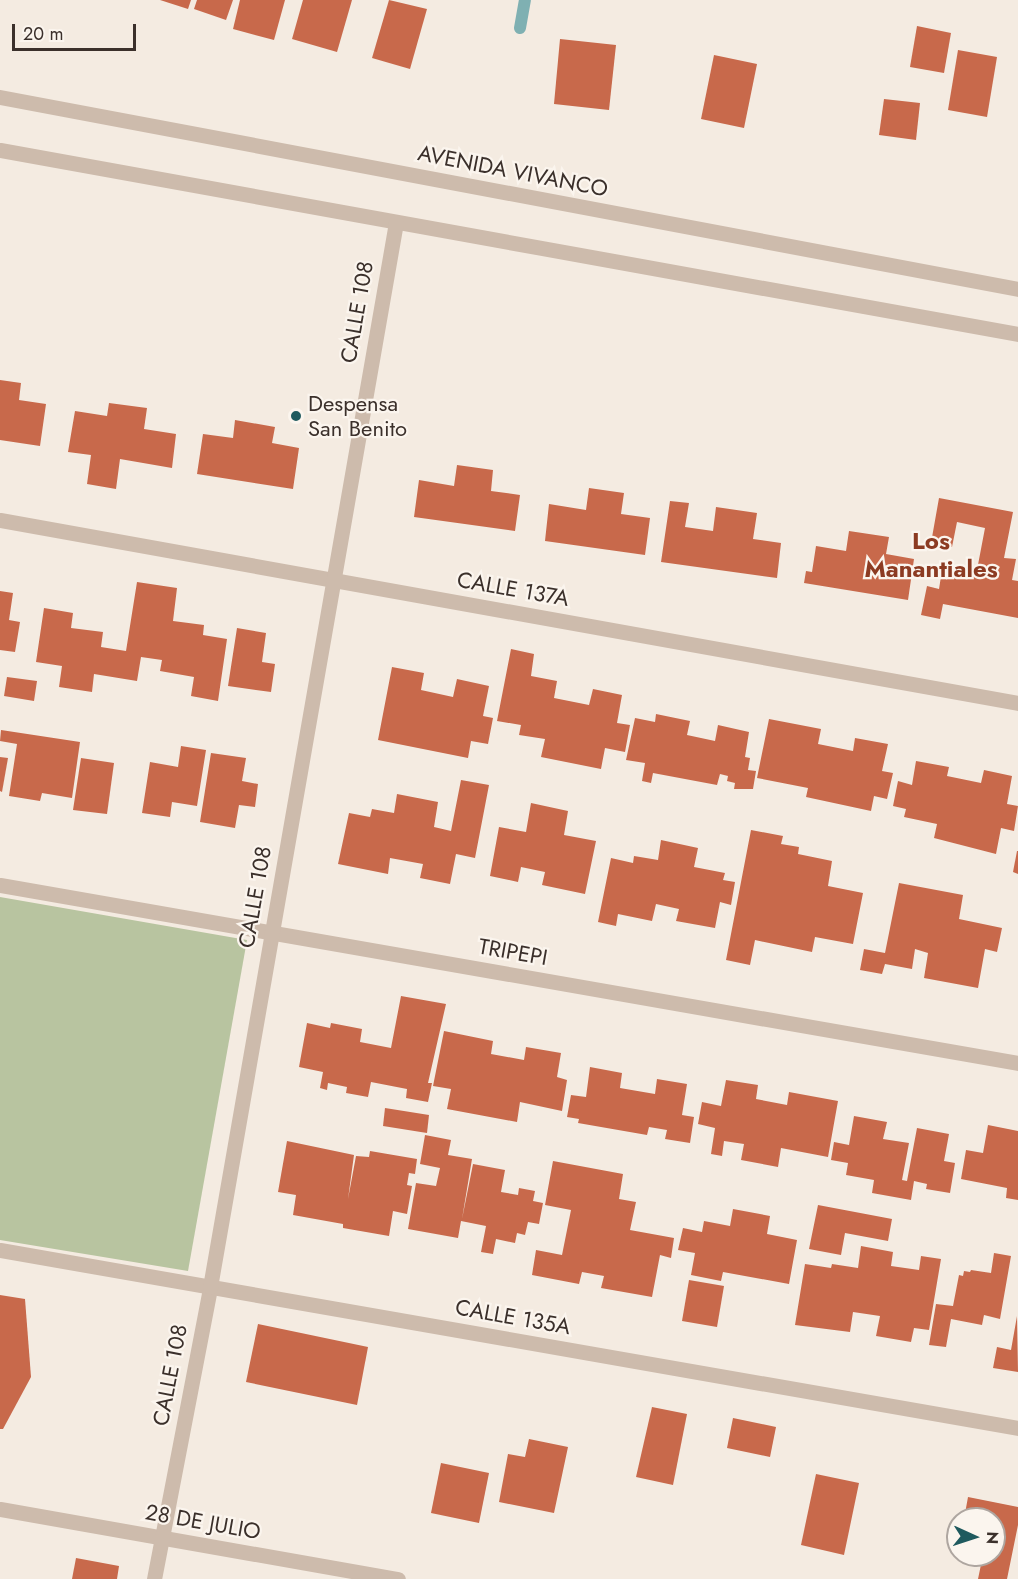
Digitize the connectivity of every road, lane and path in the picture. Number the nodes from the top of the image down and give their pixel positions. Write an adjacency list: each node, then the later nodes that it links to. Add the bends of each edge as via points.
1 (0, 97): 4 (street, AVENIDA VIVANCO)
2 (0, 150): 3 (street)
3 (396, 222): 5 (street); 7 (street, CALLE 108)
4 (1018, 289)
5 (1018, 334)
6 (0, 520): 7 (street, CALLE 137A)
7 (333, 580): 8 (street, CALLE 137A); 10 (street, CALLE 108)
8 (1018, 703)
9 (0, 885): 10 (street, TRIPEPI)
10 (272, 933): 11 (street, TRIPEPI); 13 (street, CALLE 108)
11 (1018, 1063)
12 (0, 1250): 13 (street, CALLE 135A)
13 (210, 1287): 14 (street, CALLE 135A); 16 (street, CALLE 108)
14 (1018, 1428)
15 (0, 1509): 16 (street, 28 DE JULIO)
16 (162, 1538): 17 (street, CALLE 108); 18 (street, 28 DE JULIO)
17 (154, 1579)
18 (398, 1579)

